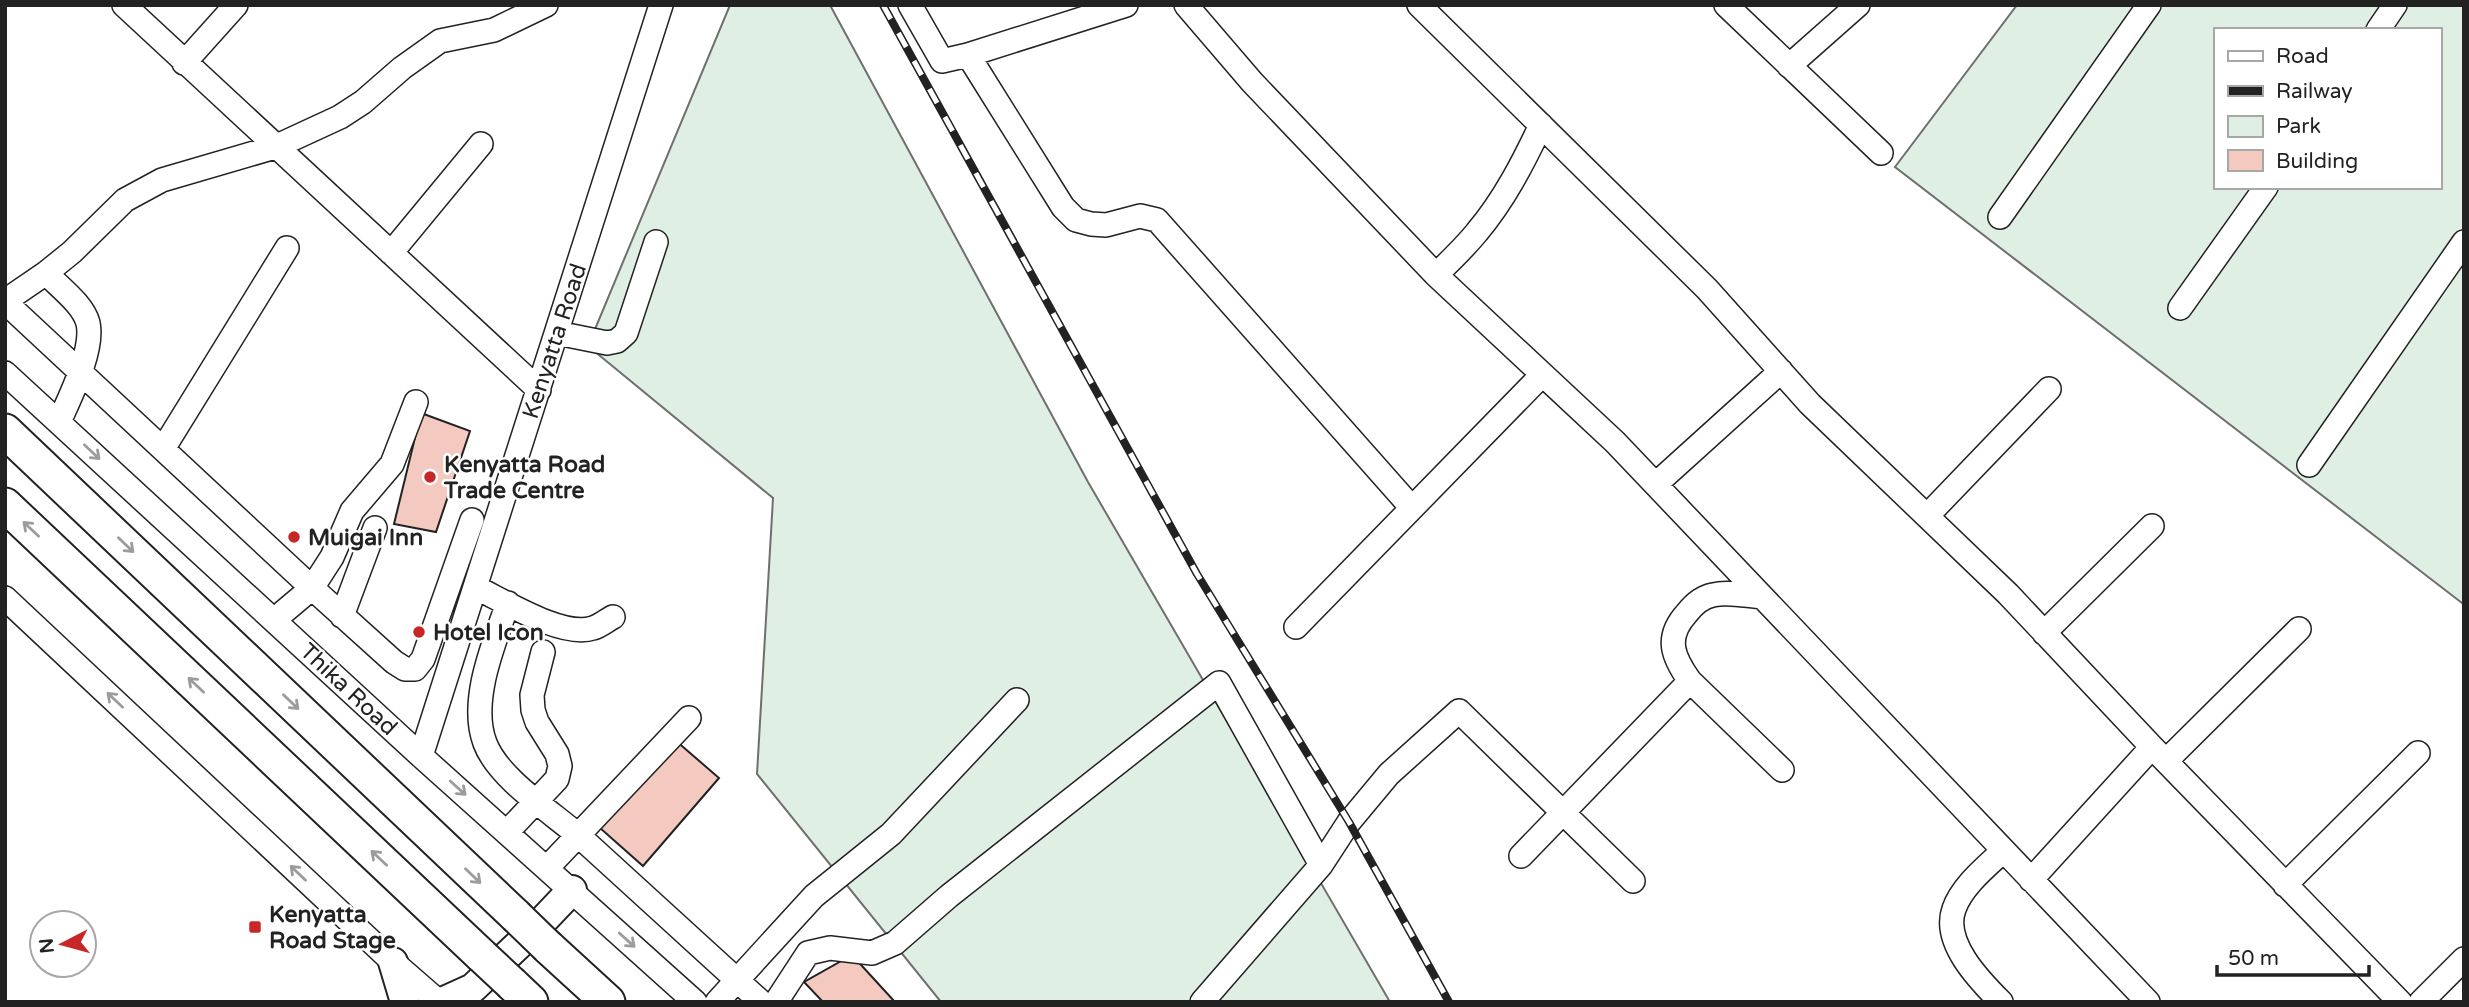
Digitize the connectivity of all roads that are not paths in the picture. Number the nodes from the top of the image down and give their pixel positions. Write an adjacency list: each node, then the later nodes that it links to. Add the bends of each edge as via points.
1 (124, 5): 15 (street)
2 (236, 5): 15 (street)
3 (546, 5): 19 (street, via 494,30 440,41 341,117)
4 (661, 5): 31 (street, Kenyatta Road)
5 (910, 5): 14 (street, via 942,61)
6 (1126, 5): 14 (street)
7 (1186, 5): 28 (street, via 1252,82)
8 (1419, 5): 17 (street)
9 (1726, 5): 16 (street)
10 (1858, 5): 16 (street)
11 (2149, 5): 22 (street)
12 (2395, 5): 13 (street)
13 (2379, 28)
14 (968, 55): 45 (street, via 1076,220 1106,225 1140,216 1157,220)
15 (184, 63): 19 (street)
16 (1789, 66): 20 (street)
17 (1541, 125): 28 (street, via 1495,208); 32 (street, via 1707,289)
18 (481, 144): 26 (street)
19 (275, 147): 26 (street); 27 (street, via 162,180 125,200)
20 (1881, 153)
21 (2265, 189): 30 (street)
22 (2000, 217)
23 (2464, 242): 42 (street)
24 (656, 243): 31 (street, via 626,333 607,344)
25 (287, 248): 41 (street)
26 (391, 253): 36 (street)
27 (46, 273): 29 (street); 33 (street, via 82,310 88,323)
28 (1436, 275): 35 (street)
29 (5, 301): 33 (street)
30 (2180, 308)
31 (557, 333): 36 (street, Kenyatta Road)
32 (1781, 371): 43 (street); 46 (street)
33 (81, 372): 39 (street); 41 (street)
34 (5, 373): 39 (street, Thika Road)
35 (1542, 375): 43 (street); 45 (street)
36 (539, 390): 50 (street, Kenyatta Road)
37 (2049, 390): 46 (street)
38 (416, 402): 51 (street, via 392,464 352,511)
39 (59, 422): 57 (street, Thika Road, one-way to 57)
40 (5, 431): 91 (highway, one-way to 91, bridge)
41 (163, 449): 51 (street)
42 (2309, 465)
43 (1656, 484): 52 (street)
44 (5, 505): 86 (highway, one-way to 44, bridge)
45 (1412, 508): 58 (street)
46 (1927, 516): 60 (street)
47 (472, 520): 62 (street, via 424,659)
48 (2152, 526): 60 (street)
49 (375, 528): 55 (street)
50 (475, 587): 54 (street); 64 (street, Kenyatta Road)
51 (312, 588): 55 (street); 57 (street)
52 (1762, 597): 63 (street, via 1704,597 1678,624 1672,640 1678,665); 75 (street)
53 (5, 598): 84 (street, one-way to 53)
54 (508, 603): 56 (street, via 578,629 593,628); 71 (street, via 486,668 480,712 484,742 498,768)
55 (342, 616): 62 (street, via 394,662)
56 (612, 617)
57 (274, 620): 69 (street, Thika Road)
58 (1296, 627)
59 (2300, 629): 68 (street)
60 (2044, 633): 68 (street)
61 (543, 652): 71 (street, via 532,695 533,710 560,766 557,779)
62 (412, 669): 64 (street)
63 (1690, 681): 70 (street); 72 (street)
64 (441, 693): 69 (street, Kenyatta Road)
65 (1017, 699): 85 (street, via 891,834 814,896)
66 (689, 718): 74 (street)
67 (2418, 752): 81 (street)
68 (2159, 754): 79 (street); 81 (street)
69 (421, 756): 73 (street, Thika Road, one-way to 73)
70 (1782, 770)
71 (537, 800): 73 (street); 74 (street)
72 (1562, 814): 76 (street); 77 (street, via 1459,711 1389,774); 80 (street)
73 (507, 832): 78 (street, Thika Road)
74 (578, 835): 78 (street); 85 (street)
75 (2003, 850): 79 (street); 88 (street, via 1973,880 1954,907 1951,923 1963,957)
76 (1521, 856)
77 (1321, 865): 95 (street, via 1219,683 895,943 872,953 830,948 808,953); 96 (street)
78 (547, 868): 82 (street, Thika Road)
79 (2031, 880): 97 (street)
80 (1633, 881)
81 (2285, 885): 98 (street)
82 (572, 890): 87 (main road); 92 (street, Thika Road, one-way to 92)
83 (2464, 959): 99 (street)
84 (393, 962): 89 (main road); 90 (street)
85 (738, 981): 93 (street); 94 (street)
86 (522, 993)
87 (470, 995): 90 (main road)
88 (1998, 1001)
89 (405, 1002)
90 (440, 1002)
91 (608, 1002)
92 (695, 1002)
93 (717, 1002)
94 (761, 1002)
95 (776, 1002)
96 (1202, 1002)
97 (2148, 1002)
98 (2400, 1002)
99 (2421, 1002)

